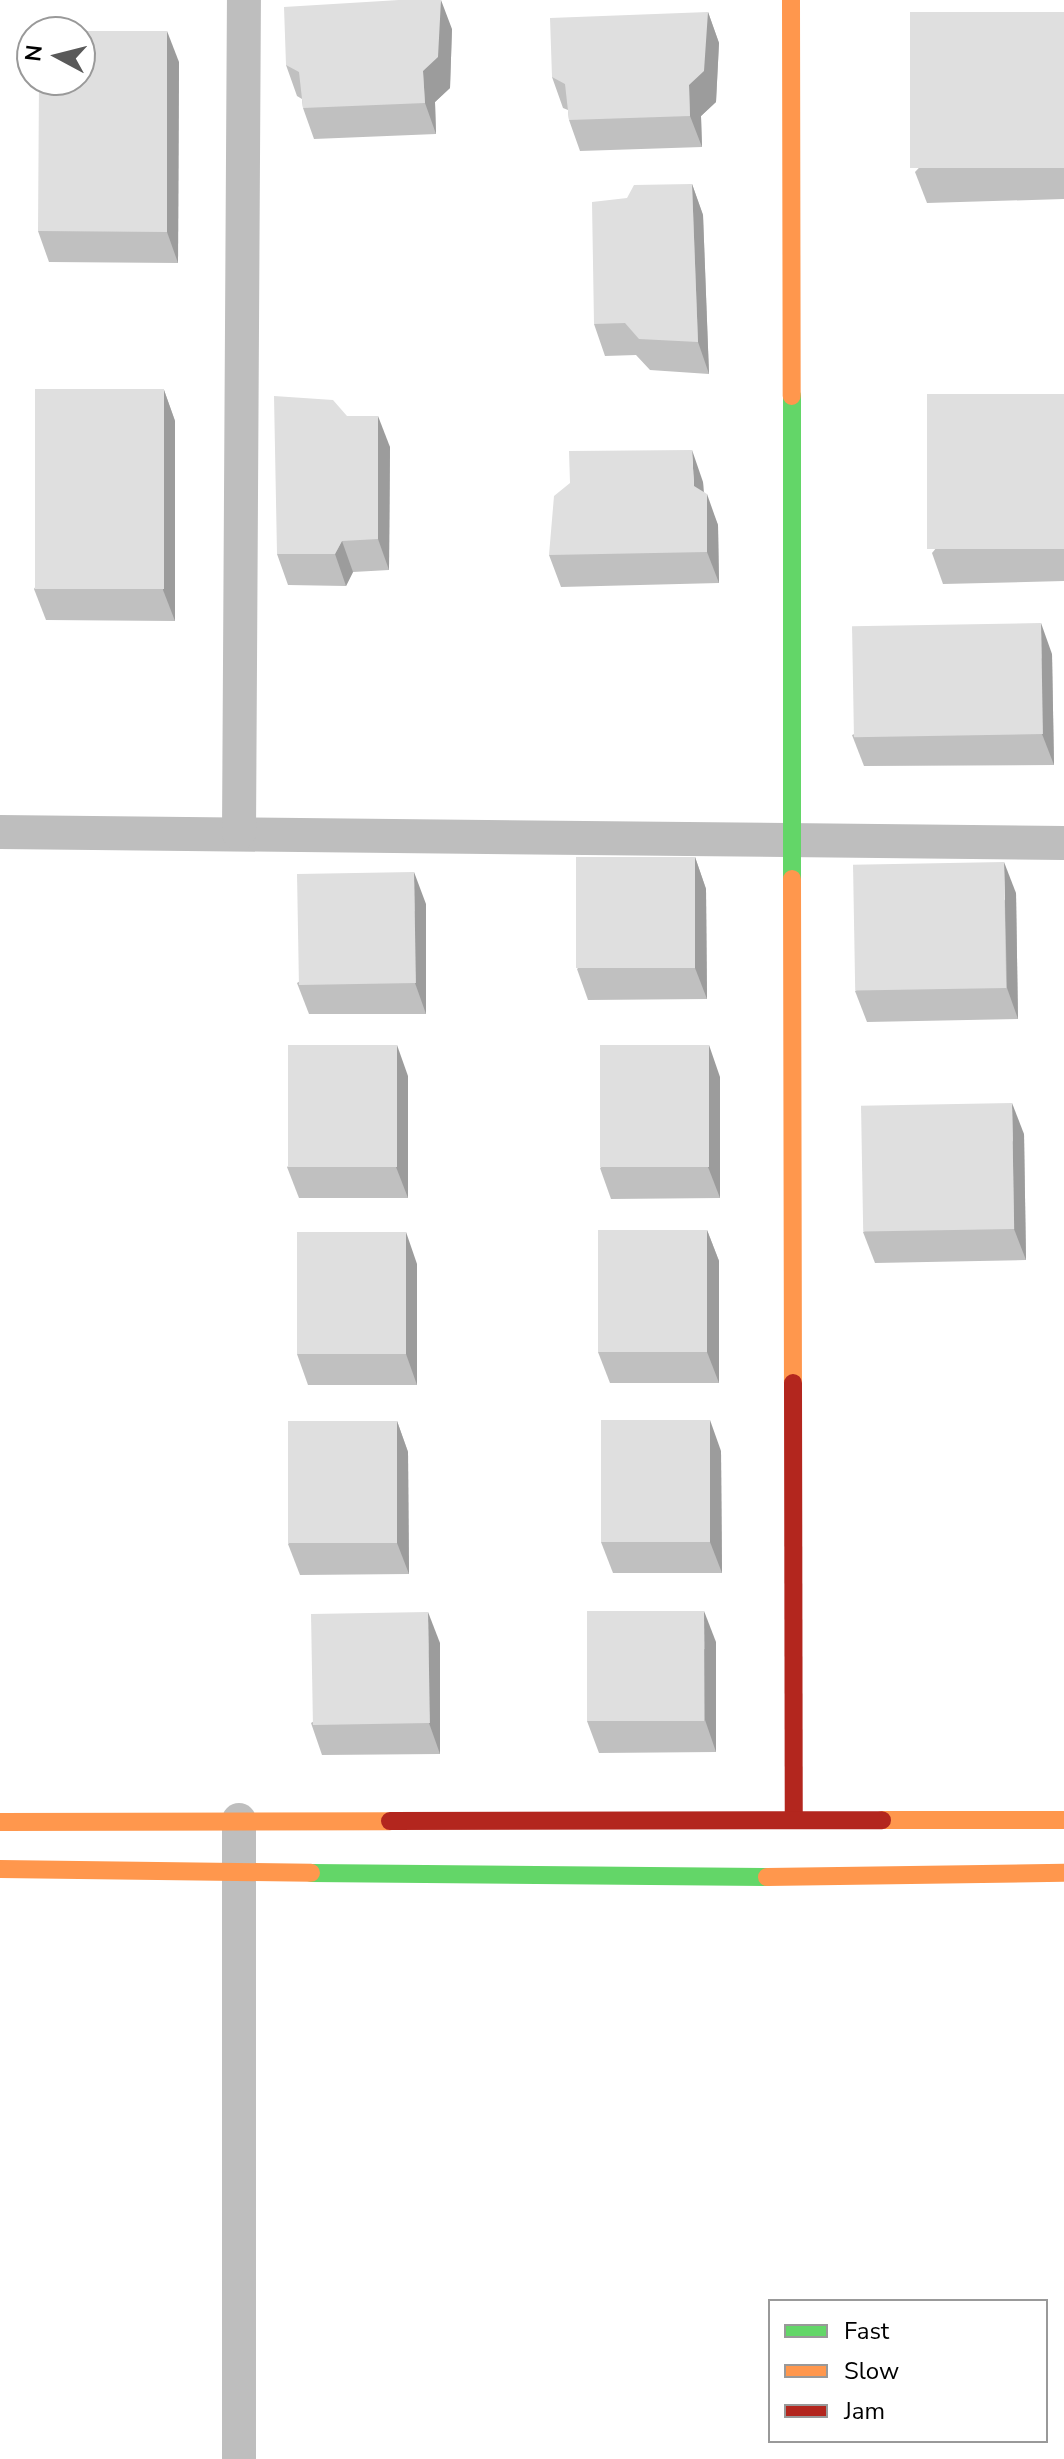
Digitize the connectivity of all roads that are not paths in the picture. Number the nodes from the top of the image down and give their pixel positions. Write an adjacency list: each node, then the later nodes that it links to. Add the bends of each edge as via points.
1 (244, 0): 4 (street)
2 (791, 0): 5 (street)
3 (0, 832): 4 (street)
4 (239, 833): 5 (street)
5 (791, 839): 6 (street); 7 (street)
6 (1064, 843)
7 (794, 1817): 8 (street); 9 (street)
8 (239, 1820): 10 (street); 12 (street)
9 (1064, 1820)
10 (0, 1822)
11 (0, 1869): 12 (street)
12 (240, 1872): 13 (street, via 724,1878); 14 (street)
13 (1064, 1873)
14 (239, 2459)

